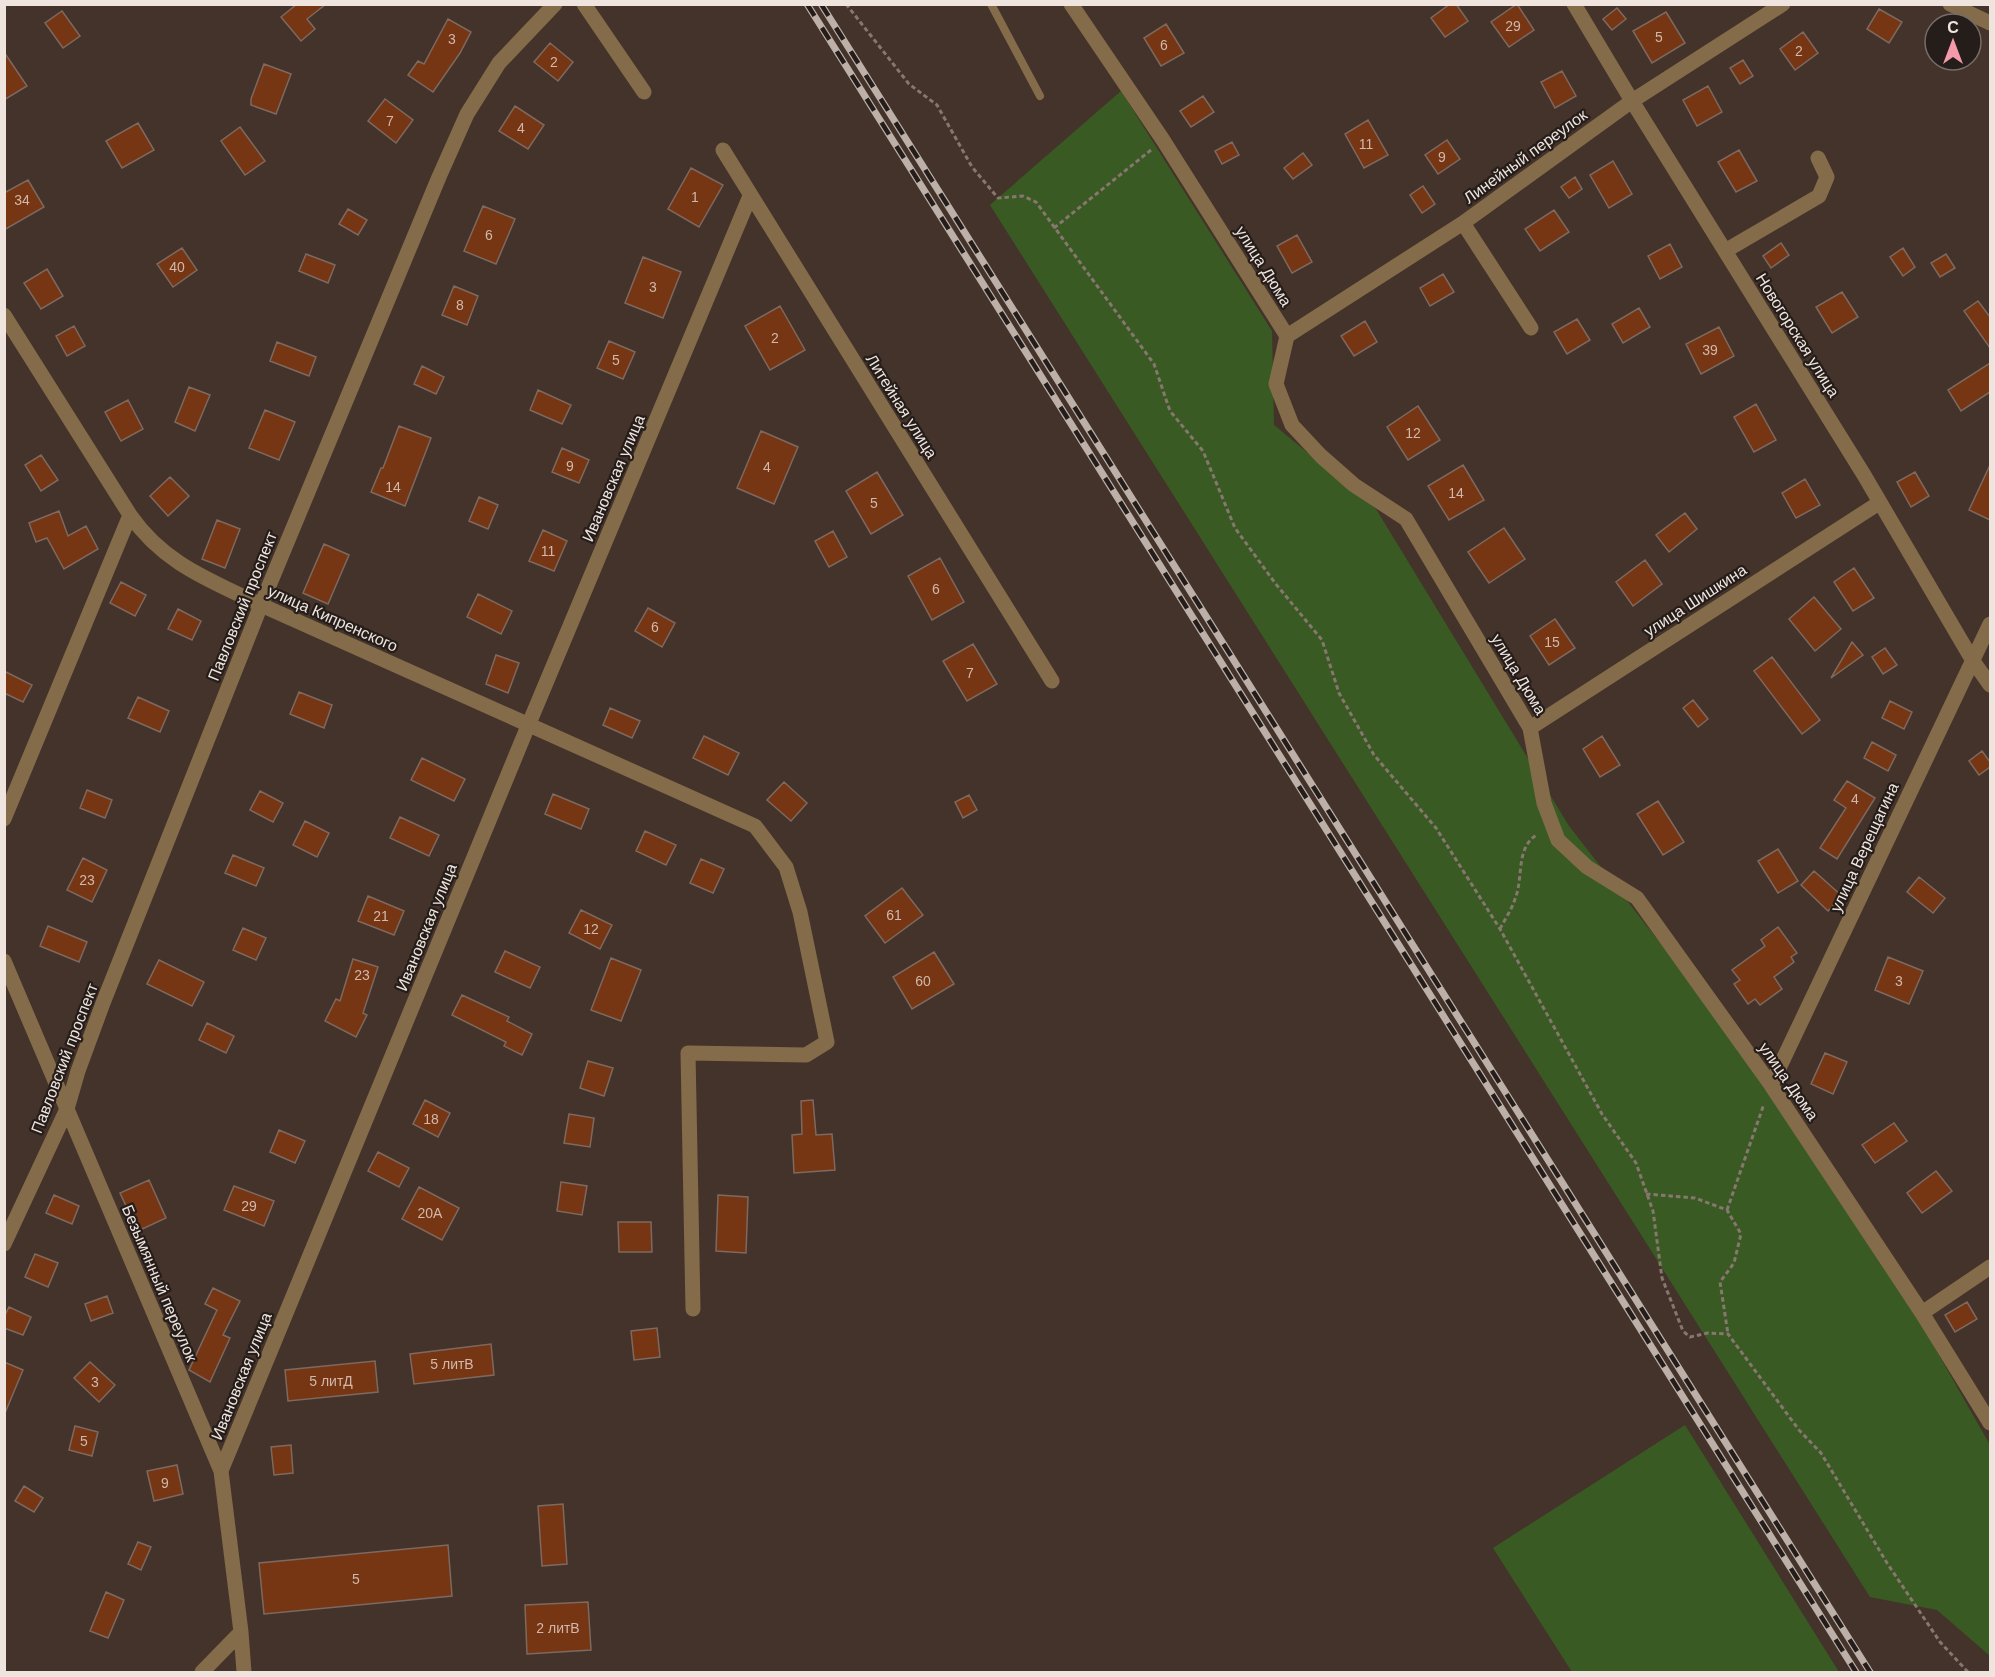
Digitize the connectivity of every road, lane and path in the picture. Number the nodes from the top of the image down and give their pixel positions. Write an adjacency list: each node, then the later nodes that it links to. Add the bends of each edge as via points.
1 (555, 4): 25 (street, Павловский проспект, via 499,63 467,114)
2 (584, 4): 10 (street)
3 (846, 4): 18 (path, via 909,84 938,105 972,167 998,198 1023,196 1036,202)
4 (991, 4): 11 (lane)
5 (1071, 4): 13 (street, улица Дюма)
6 (1574, 4): 12 (street, Новогорская улица)
7 (1783, 4): 12 (street, Линейный переулок)
8 (1950, 4): 9 (street)
9 (1990, 23)
10 (645, 92)
11 (1040, 96)
12 (1632, 101): 17 (street, Линейный переулок); 19 (street, Новогорская улица)
13 (1163, 140): 18 (path); 22 (street, улица Дюма)
14 (723, 150): 16 (street, Литейная улица)
15 (1818, 158): 19 (street, via 1827,177 1819,196)
16 (750, 196): 28 (street, Литейная улица); 30 (street, Ивановская улица)
17 (1462, 223): 21 (street); 22 (street, Линейный переулок)
18 (1054, 228): 34 (path, via 1154,364 1170,411 1203,451 1235,528 1322,640 1339,693 1374,755 1436,828)
19 (1725, 251): 23 (street, Новогорская улица)
20 (4, 315): 24 (street, улица Кипренского)
21 (1531, 328)
22 (1287, 336): 31 (street, улица Дюма, via 1276,384 1292,425 1346,478 1406,519)
23 (1880, 503): 27 (street, Новогорская улица); 31 (street, улица Шишкина)
24 (130, 515): 25 (street, улица Кипренского, via 143,534 170,558); 32 (street)
25 (261, 605): 30 (street, улица Кипренского); 37 (street, Павловский проспект, via 103,1003)
26 (1990, 624): 27 (street, улица Верещагина)
27 (1973, 661): 29 (street, Новогорская улица); 36 (street, улица Верещагина)
28 (1052, 681)
29 (1990, 685)
30 (528, 726): 42 (street, улица Кипренского, via 754,826 786,867 801,912 827,1042 806,1055 688,1053); 46 (street, Ивановская улица)
31 (1530, 728): 33 (street, улица Дюма, via 1544,803)
32 (4, 819)
33 (1553, 826): 34 (path, via 1529,840 1521,859 1521,881 1515,900); 36 (street, улица Дюма, via 1558,840 1587,867 1637,898)
34 (1500, 929): 38 (path, via 1602,1114 1636,1163)
35 (4, 961): 37 (street, Безымянный переулок)
36 (1771, 1086): 39 (path); 43 (street, улица Дюма)
37 (67, 1110): 40 (street, Павловский проспект); 46 (street, Безымянный переулок)
38 (1646, 1194): 39 (path, via 1695,1198); 44 (path, via 1653,1211 1662,1278 1683,1331 1689,1337)
39 (1727, 1210): 44 (path, via 1741,1234 1734,1263 1720,1282)
40 (4, 1244)
41 (1990, 1267): 43 (street)
42 (693, 1309)
43 (1922, 1313): 45 (street, улица Дюма)
44 (1728, 1334): 50 (path, via 1821,1454 1887,1563 1945,1648)
45 (1990, 1423)
46 (221, 1471): 47 (street, Ивановская улица)
47 (241, 1632): 48 (street); 49 (street, Ивановская улица)
48 (202, 1672)
49 (244, 1672)
50 (1968, 1672)

